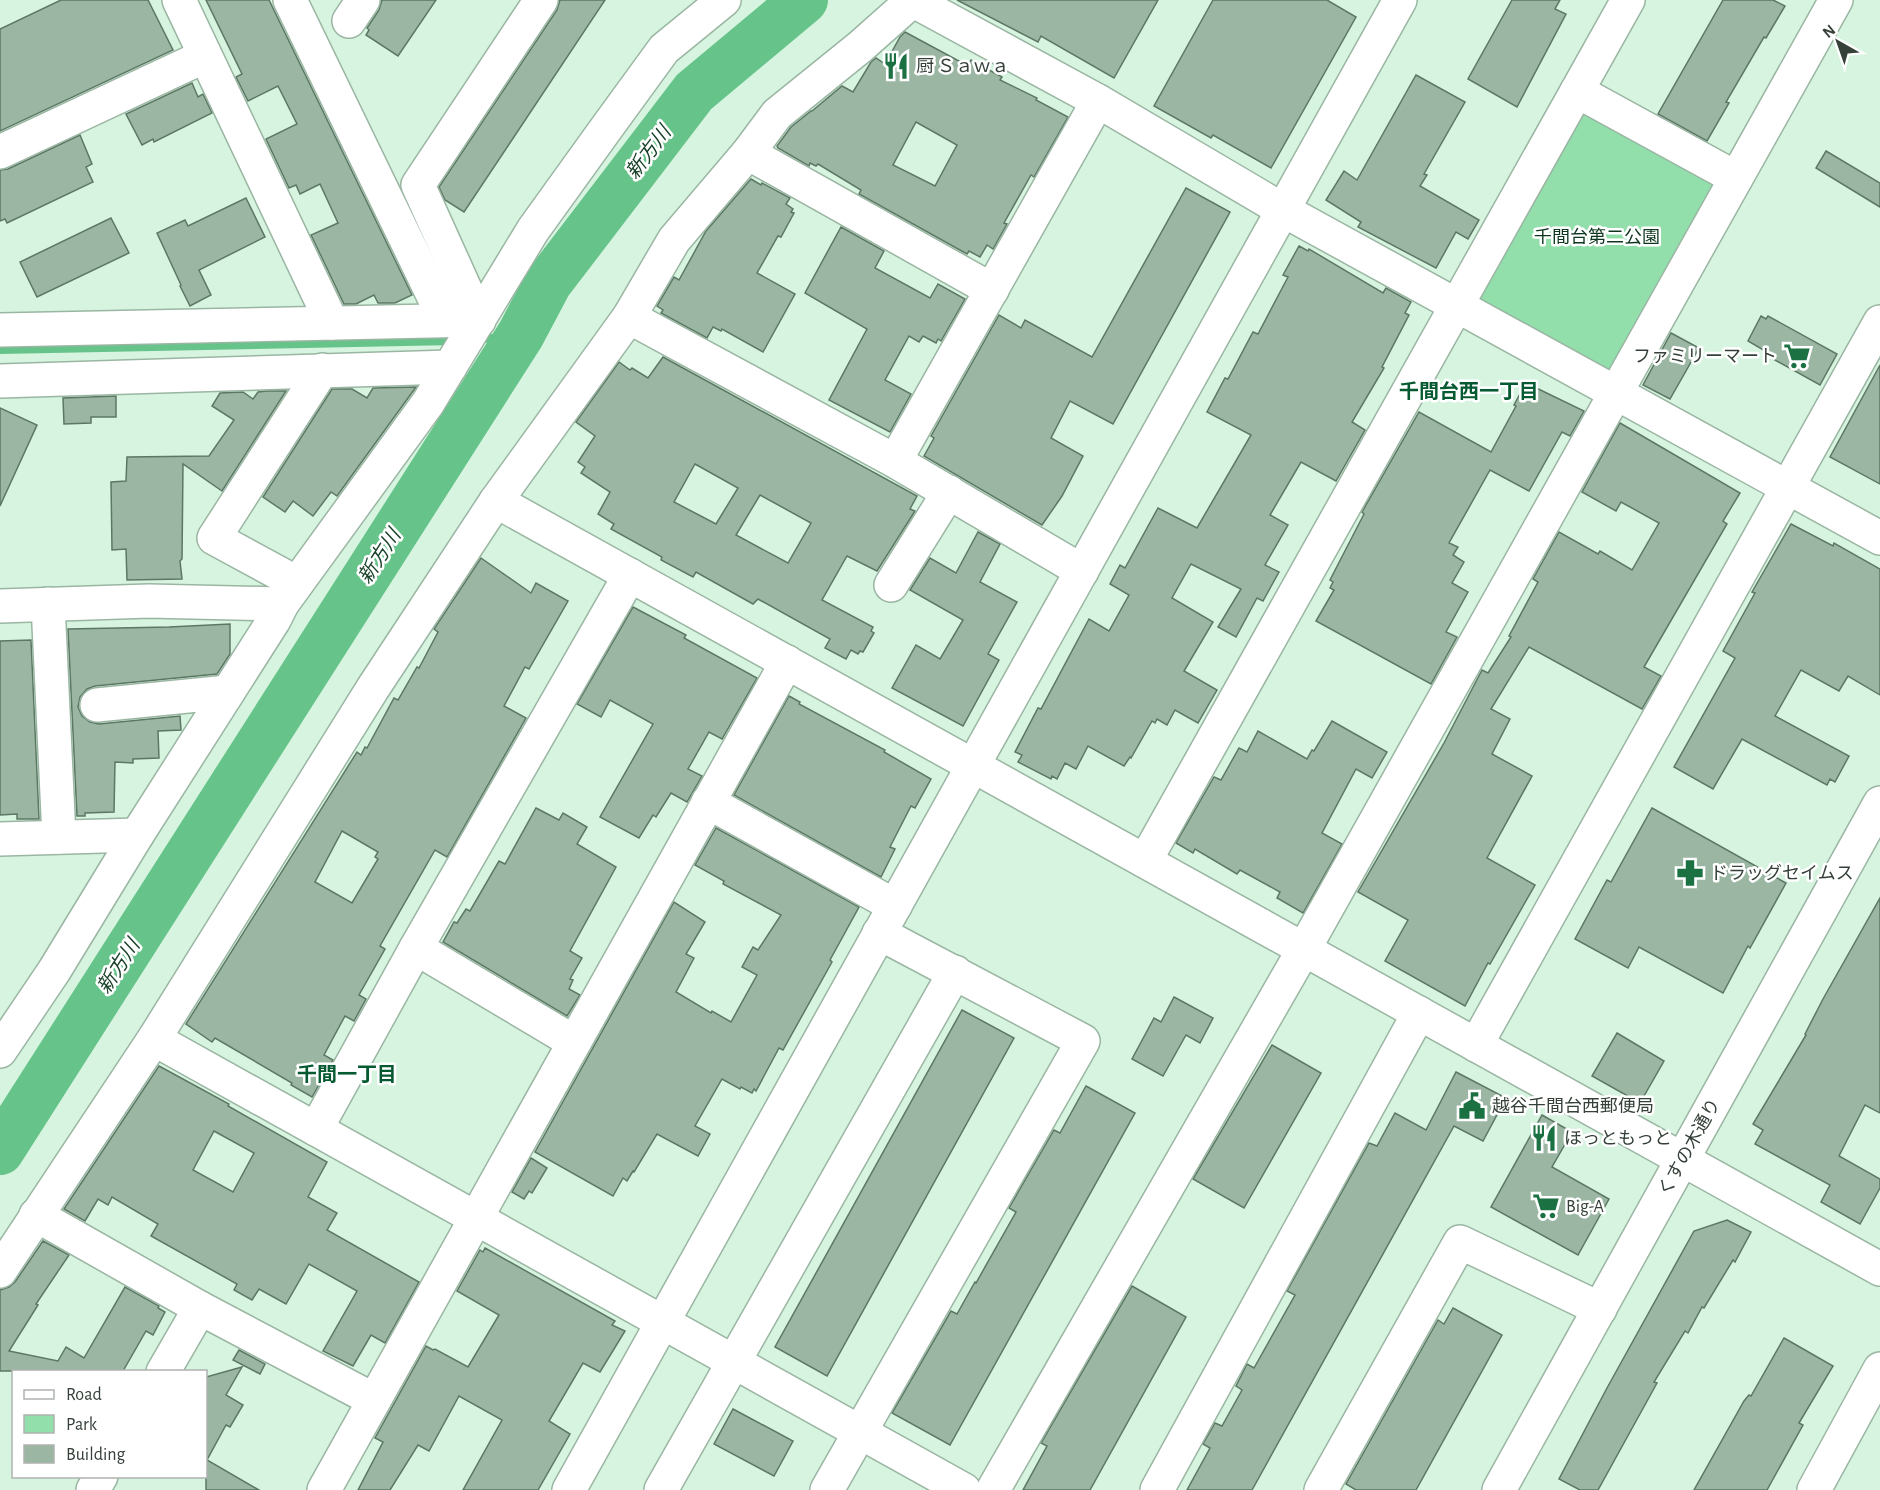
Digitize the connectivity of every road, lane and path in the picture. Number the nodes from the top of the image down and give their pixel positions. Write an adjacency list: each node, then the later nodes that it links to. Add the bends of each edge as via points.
1 (179, 0): 9 (street)
2 (290, 0): 19 (street)
3 (541, 0): 20 (street, via 418,184)
4 (724, 0): 20 (street, via 664,49 533,230)
5 (912, 0): 11 (street); 13 (street, via 777,114)
6 (1628, 0): 10 (street)
7 (1836, 0): 14 (street)
8 (1394, 2): 15 (street)
9 (205, 56): 12 (street); 22 (street)
10 (1577, 91): 14 (street); 17 (street)
11 (1098, 101): 15 (street); 16 (street)
12 (0, 152)
13 (748, 153): 16 (street); 18 (street, via 674,240)
14 (1736, 178): 27 (street)
15 (1283, 210): 17 (street); 33 (street)
16 (992, 290): 28 (street)
17 (1457, 305): 27 (street); 48 (street)
18 (628, 317): 28 (street); 31 (street)
19 (445, 320): 20 (street); 22 (street)
20 (478, 320): 24 (street)
21 (1880, 322): 29 (street)
22 (332, 323): 23 (street)
23 (0, 330)
24 (450, 367): 25 (street); 36 (street)
25 (322, 370): 26 (street); 36 (street, via 214,538)
26 (0, 381)
27 (1617, 393): 29 (street); 51 (street)
28 (895, 461): 30 (street)
29 (1788, 487): 32 (street); 56 (street)
30 (949, 492): 33 (street); 35 (street)
31 (496, 501): 34 (street); 54 (street, via 373,688)
32 (1880, 538)
33 (1082, 571): 42 (street)
34 (630, 575): 39 (street); 50 (street)
35 (891, 585)
36 (290, 593): 37 (street); 40 (street)
37 (48, 604): 38 (street); 46 (street)
38 (0, 606)
39 (787, 662): 42 (street); 43 (street)
40 (228, 692): 41 (street); 45 (street)
41 (97, 705)
42 (973, 765): 48 (street); 49 (street)
43 (708, 802): 49 (street); 55 (street)
44 (1880, 803): 59 (street, くすの木通り)
45 (137, 835): 46 (street); 57 (street)
46 (59, 837): 47 (street)
47 (0, 838)
48 (1145, 861): 51 (street)
49 (887, 920): 52 (street); 66 (street)
50 (416, 948): 55 (street); 58 (street)
51 (1304, 949): 53 (street); 77 (street)
52 (955, 972): 67 (street); 71 (street, via 1083,1041)
53 (1419, 1013): 56 (street); 78 (street, via 1399,1067)
54 (154, 1039): 58 (street); 60 (street)
55 (574, 1042): 61 (street)
56 (1476, 1045): 59 (street)
57 (0, 1051)
58 (316, 1129): 61 (street)
59 (1682, 1160): 62 (street); 65 (street, くすの木通り)
60 (36, 1215): 63 (street); 64 (street)
61 (476, 1218): 66 (street); 70 (street)
62 (1880, 1269)
63 (0, 1271)
64 (200, 1308): 69 (street); 70 (street)
65 (1600, 1309): 79 (street, via 1460,1242); 80 (street, くすの木通り)
66 (662, 1322): 67 (street); 73 (street)
67 (733, 1361): 71 (street); 74 (street)
68 (1880, 1369): 81 (street)
69 (164, 1370)
70 (374, 1400): 72 (street)
71 (859, 1432): 75 (street); 76 (street)
72 (324, 1490)
73 (569, 1490)
74 (661, 1490)
75 (827, 1490)
76 (964, 1490)
77 (993, 1490)
78 (1157, 1490)
79 (1321, 1490)
80 (1499, 1490)
81 (1814, 1490)

